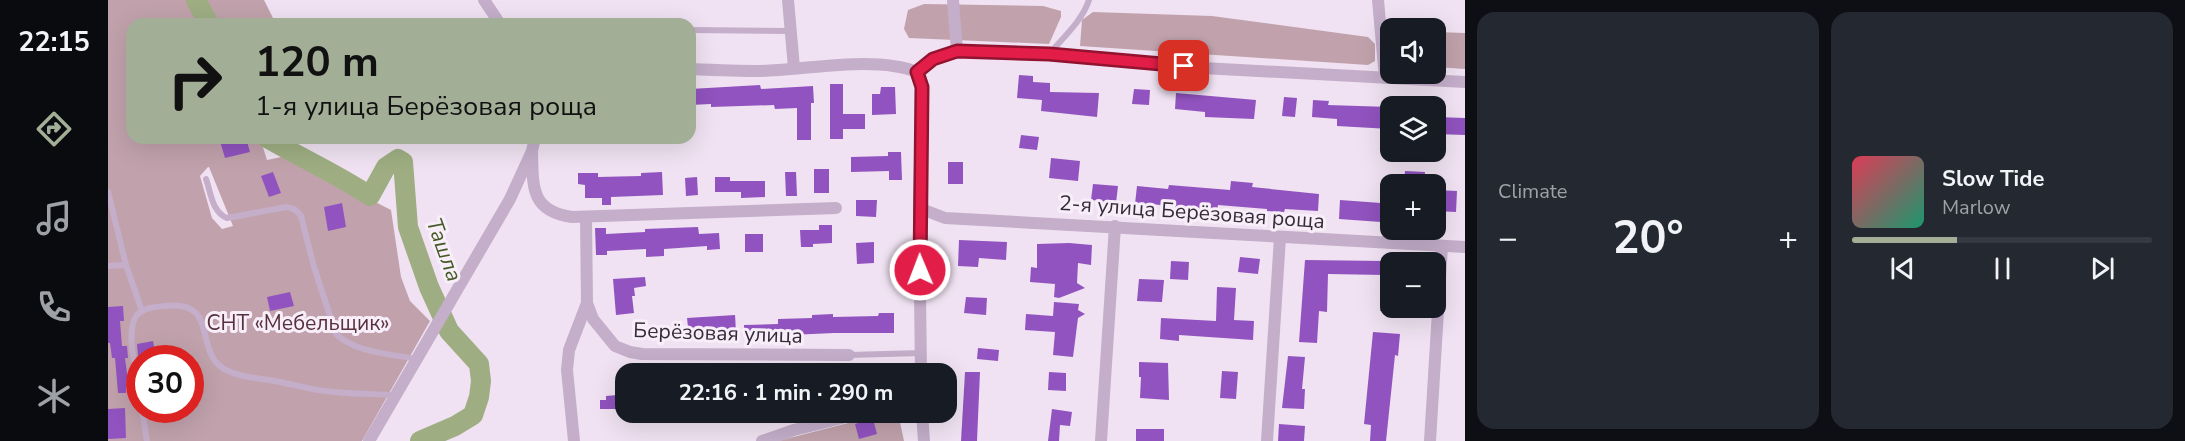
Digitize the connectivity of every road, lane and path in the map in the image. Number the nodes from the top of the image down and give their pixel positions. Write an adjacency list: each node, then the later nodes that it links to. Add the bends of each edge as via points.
1 (484, 0): 6 (street)
2 (788, 0): 9 (street)
3 (953, 0): 10 (street)
4 (1089, 0): 11 (lane)
5 (1378, 0): 7 (street)
6 (496, 18)
7 (1380, 22)
8 (696, 30): 9 (lane)
9 (791, 32): 12 (street)
10 (957, 51): 11 (street); 14 (street, via 933,59)
11 (1049, 54): 15 (street)
12 (794, 68): 13 (street); 14 (street, via 903,66)
13 (696, 69)
14 (917, 72): 22 (street, via 922,87)
15 (1380, 78)
16 (1446, 81): 17 (street)
17 (1465, 82)
18 (533, 144): 23 (street, via 535,195 557,215); 35 (street, via 510,200)
19 (206, 179): 35 (lane, via 219,215 227,218 293,207 301,216 336,334 360,348)
20 (108, 196): 28 (lane)
21 (836, 208): 23 (street)
22 (919, 208): 24 (street, 2-я улица Берёзовая роща, via 945,218); 33 (street)
23 (586, 217): 30 (street, Берёзовая улица)
24 (1115, 226): 25 (street, 2-я улица Берёзовая роща); 47 (street)
25 (1280, 237): 26 (street, 2-я улица Берёзовая роща); 48 (street)
26 (1442, 246): 27 (street, 2-я улица Берёзовая роща); 49 (street)
27 (1465, 247)
28 (126, 265): 29 (lane); 31 (lane)
29 (108, 266)
30 (587, 303): 34 (street, Берёзовая улица, via 607,338 630,352); 44 (street, via 569,350 567,370)
31 (142, 311): 32 (lane, via 133,323); 37 (lane, via 171,305 189,307 199,314 211,356 224,369 240,376 324,391)
32 (132, 345)
33 (921, 353): 34 (lane); 36 (street)
34 (849, 355)
35 (416, 359): 37 (street)
36 (921, 363)
37 (394, 395): 43 (street)
38 (144, 423): 42 (lane)
39 (833, 423): 41 (street)
40 (923, 423): 46 (street)
41 (795, 436): 45 (street)
42 (147, 441)
43 (369, 441)
44 (574, 441)
45 (762, 441)
46 (924, 441)
47 (1101, 441)
48 (1267, 441)
49 (1430, 441)

